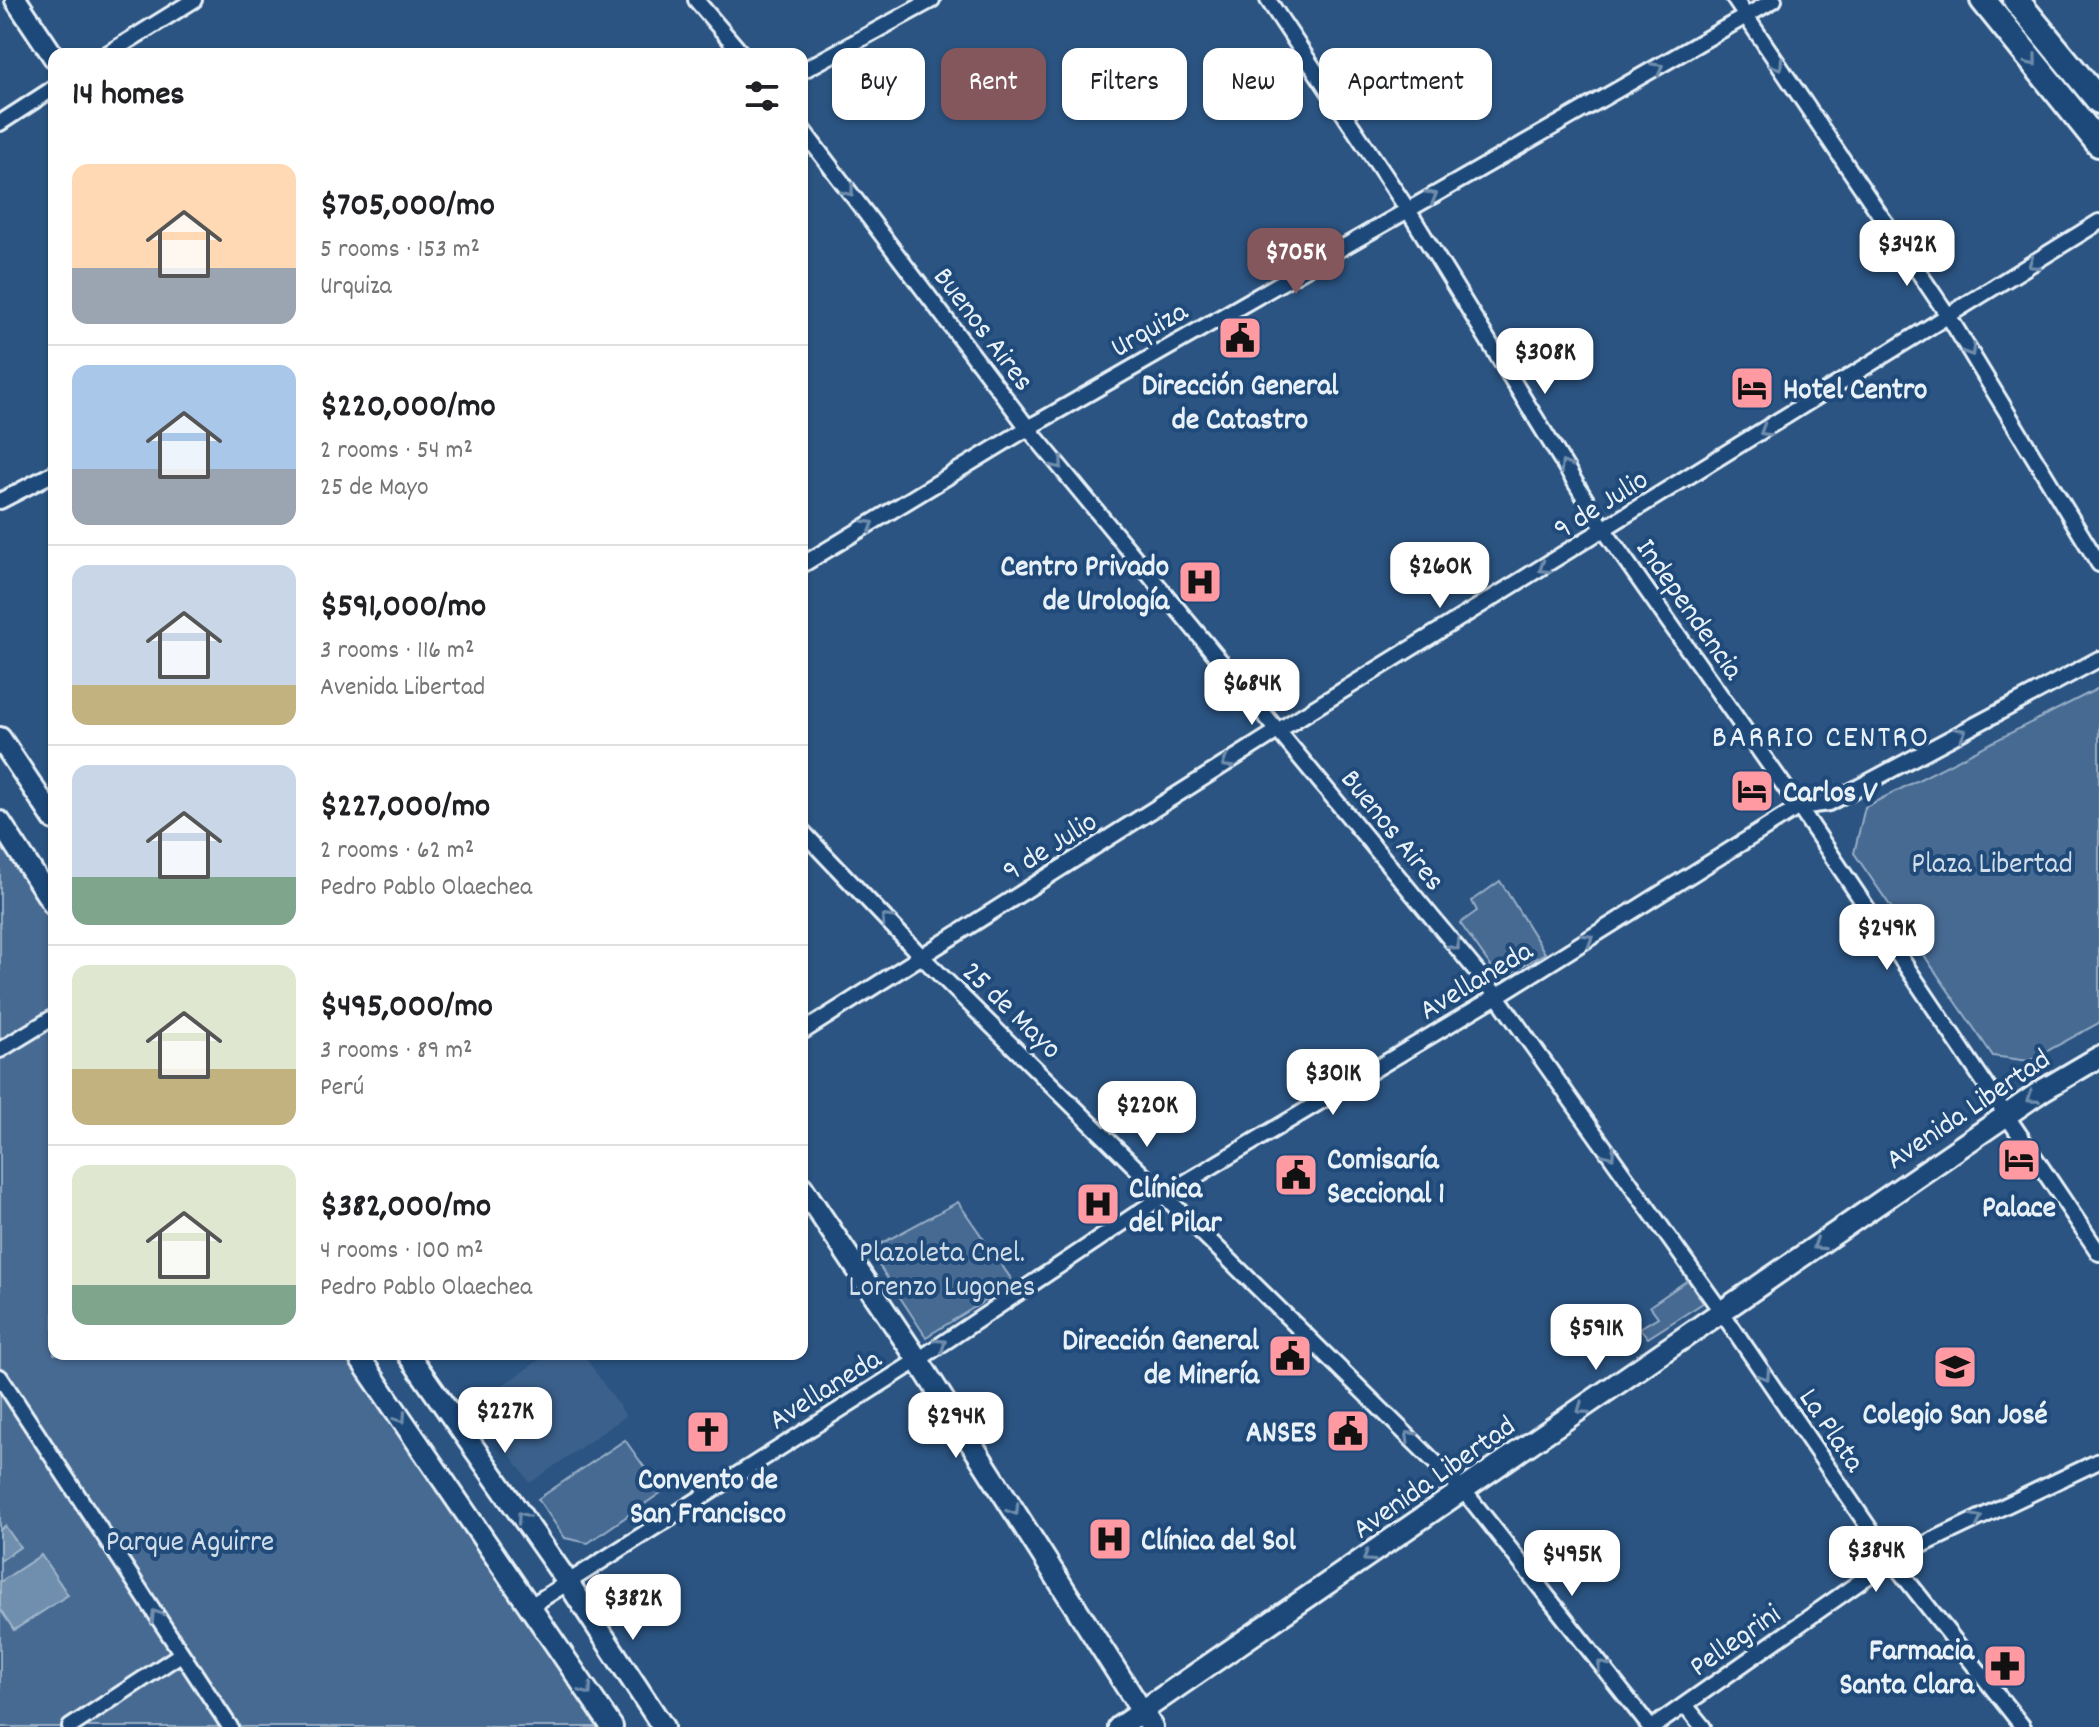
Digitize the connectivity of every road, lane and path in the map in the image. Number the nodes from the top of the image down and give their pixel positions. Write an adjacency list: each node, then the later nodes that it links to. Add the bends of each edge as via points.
1 (16, 0): 11 (street)
2 (194, 0): 12 (street)
3 (696, 0): 13 (street)
4 (932, 0): 14 (street)
5 (1268, 0): 20 (street, Independencia)
6 (1735, 0): 10 (street)
7 (1774, 0): 10 (street, Urquiza)
8 (1983, 0): 19 (main road, one-way to 19)
9 (2016, 0): 16 (main road)
10 (1746, 18): 20 (street, Urquiza, one-way to 10); 22 (street, one-way to 22)
11 (48, 48)
12 (117, 48)
13 (737, 48)
14 (808, 68)
15 (48, 92): 17 (street)
16 (2099, 101)
17 (0, 123)
18 (808, 137): 23 (street, Buenos Aires, one-way to 23)
19 (2099, 144)
20 (1408, 210): 23 (street, Urquiza); 26 (street, Independencia, one-way to 20)
21 (2099, 222): 22 (street, 9 de Julio, one-way to 22)
22 (1949, 317): 26 (street, 9 de Julio, one-way to 26); 28 (street, one-way to 28)
23 (1028, 428): 27 (street, Urquiza, one-way to 23); 30 (street, Buenos Aires, one-way to 30)
24 (48, 476): 25 (street)
25 (0, 501)
26 (1605, 531): 30 (street, 9 de Julio, one-way to 30); 32 (street, Independencia)
27 (808, 561)
28 (2099, 564)
29 (2099, 659): 32 (street, Avellaneda, one-way to 29, via 1829,803)
30 (1279, 730): 37 (street, 9 de Julio, one-way to 37); 38 (street, Buenos Aires, one-way to 38)
31 (0, 738): 33 (street)
32 (1799, 807): 38 (street, Avellaneda, one-way to 32); 43 (street, Independencia)
33 (48, 810)
34 (0, 822): 36 (street)
35 (808, 837): 37 (street, 25 de Mayo, one-way to 35)
36 (48, 896)
37 (921, 956): 40 (street, 9 de Julio); 44 (street, 25 de Mayo)
38 (1497, 996): 44 (street, Avellaneda); 47 (street, Buenos Aires, one-way to 47)
39 (48, 1021): 41 (street)
40 (808, 1028)
41 (0, 1050)
42 (2099, 1057): 43 (street, Avenida Libertad, one-way to 43)
43 (2006, 1116): 46 (street, Independencia); 47 (street, Avenida Libertad, one-way to 47)
44 (1166, 1194): 50 (street, Avellaneda, one-way to 44); 53 (street, 25 de Mayo, one-way to 44)
45 (808, 1196): 50 (street)
46 (2099, 1253)
47 (1721, 1311): 53 (street, Avenida Libertad, one-way to 53); 54 (street, La Plata, one-way to 54)
48 (361, 1360): 56 (street, one-way to 56)
49 (412, 1360): 55 (street, one-way to 49)
50 (918, 1360): 55 (street, Avellaneda); 59 (street, one-way to 59)
51 (0, 1377): 57 (street, one-way to 51)
52 (2099, 1461): 54 (street, Pellegrini, one-way to 52)
53 (1465, 1492): 59 (street, Avenida Libertad, one-way to 59); 65 (street, 25 de Mayo, one-way to 53)
54 (1891, 1560): 58 (street, Pellegrini); 67 (street, La Plata)
55 (567, 1581): 56 (street, Avellaneda); 63 (street)
56 (529, 1607): 62 (street, one-way to 62)
57 (181, 1654): 60 (street); 61 (street)
58 (1685, 1705): 65 (street, Pellegrini); 66 (street)
59 (1147, 1719): 64 (street, Avenida Libertad)
60 (70, 1727)
61 (230, 1727)
62 (612, 1727)
63 (663, 1727)
64 (1119, 1727)
65 (1652, 1727)
66 (1703, 1727)
67 (2023, 1727)

